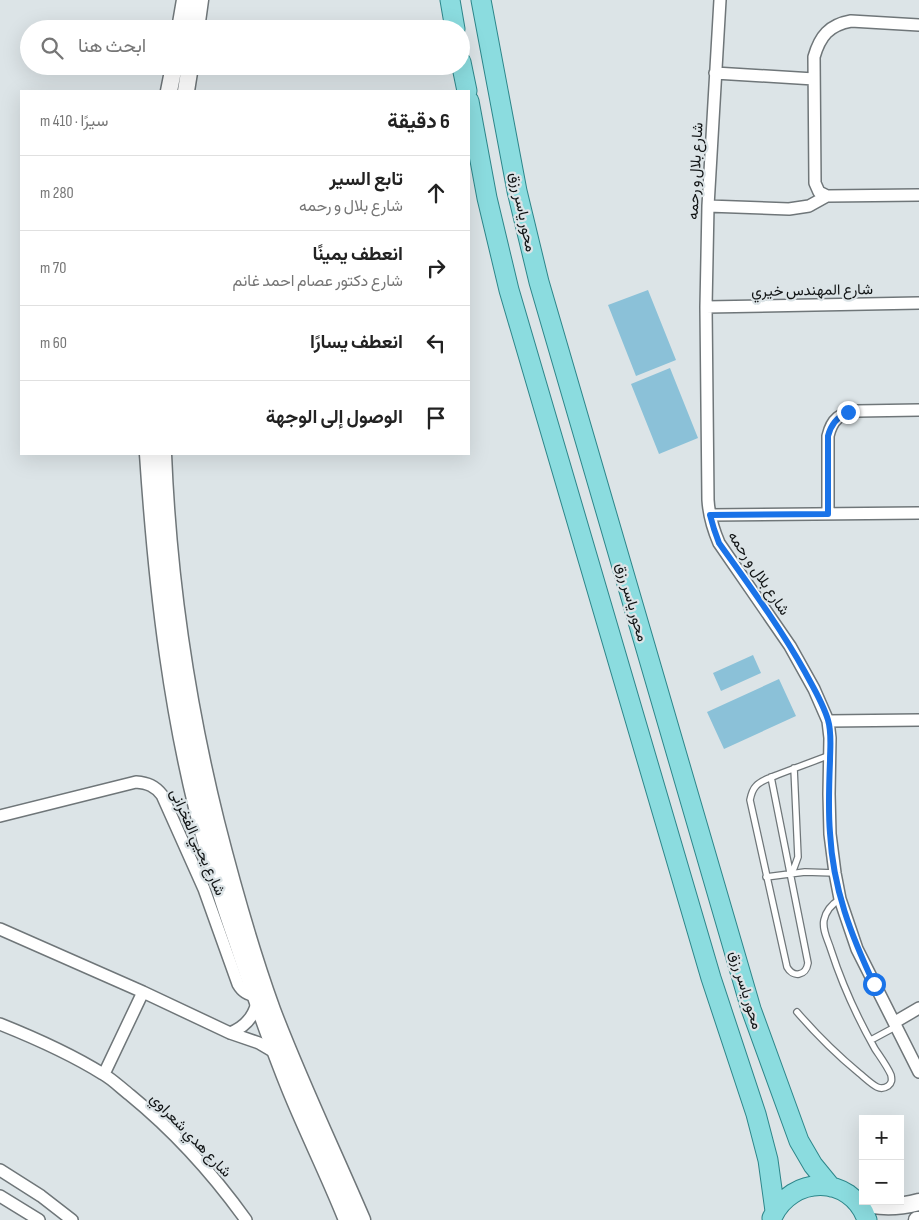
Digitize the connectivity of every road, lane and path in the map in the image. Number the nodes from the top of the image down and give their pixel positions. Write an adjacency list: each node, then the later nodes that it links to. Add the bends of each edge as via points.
1 (185, 0): 6 (street)
2 (200, 0): 7 (street)
3 (450, 0): 8 (main road)
4 (482, 0): 54 (main road, محور ياسر رزق, via 517,191 539,282 745,990 796,1134 805,1154)
5 (720, 0): 10 (street, شارع بلال و رحمه)
6 (182, 20)
7 (197, 20)
8 (453, 20)
9 (919, 25): 14 (street, via 851,21 834,26 826,32 817,48)
10 (715, 73): 14 (street); 21 (street, شارع بلال و رحمه)
11 (172, 75): 15 (street)
12 (189, 75): 16 (street)
13 (464, 75): 17 (main road)
14 (814, 79): 20 (street, via 815,184 819,192)
15 (169, 90)
16 (186, 90)
17 (467, 90)
18 (470, 107): 58 (main road, محور ياسر رزق, via 511,299 711,978 756,1114 768,1160)
19 (919, 195): 20 (street)
20 (827, 196): 21 (street, via 809,206 789,209)
21 (708, 206): 23 (street, شارع بلال و رحمه)
22 (919, 304): 23 (street, شارع المهندس خيري)
23 (706, 307): 29 (street, شارع بلال و رحمه)
24 (919, 410): 28 (street, via 848,412 834,421 828,436)
25 (148, 455): 39 (street, via 158,573 178,719)
26 (163, 455): 63 (street, via 172,577 182,656 223,852 275,1016)
27 (919, 513): 28 (street)
28 (828, 514): 29 (street)
29 (710, 515): 31 (street, شارع بلال و رحمه, via 719,543 790,646)
30 (919, 720): 31 (street)
31 (828, 721): 32 (street, شارع بلال و رحمه)
32 (830, 755): 33 (lane); 37 (street, شارع بلال و رحمه, via 830,834)
33 (794, 768): 34 (lane); 36 (lane, via 798,857)
34 (771, 777): 36 (lane); 38 (lane, via 756,786 750,800)
35 (0, 816): 39 (street, شارع يحيي الفخرانى, via 136,782 146,783 156,787 162,795)
36 (790, 873): 37 (lane); 38 (lane); 38 (lane, via 808,963 799,975 789,972 787,967)
37 (835, 873): 40 (street, شارع بلال و رحمه)
38 (766, 877)
39 (211, 886): 43 (street)
40 (840, 899): 47 (street, شارع بلال و رحمه, via 857,949); 49 (lane, via 826,912 824,931 852,1003)
41 (0, 929): 42 (street)
42 (143, 992): 48 (street); 52 (street)
43 (256, 998): 48 (street, via 256,1009 248,1021); 50 (street)
44 (919, 1008): 47 (street)
45 (797, 1012): 49 (lane, via 849,1065 878,1088 887,1087 892,1075)
46 (0, 1024): 52 (street, شارع هدي شعراوي, via 52,1046)
47 (896, 1024): 49 (lane); 51 (street, شارع بلال و رحمه)
48 (230, 1033): 50 (street)
49 (871, 1040)
50 (276, 1053): 62 (street)
51 (919, 1072)
52 (104, 1074): 61 (street, شارع هدي شعراوي, via 158,1120 194,1157)
53 (0, 1170): 60 (street)
54 (831, 1187): 56 (main road); 58 (main road, via 803,1188 780,1203)
55 (0, 1196): 59 (street)
56 (855, 1200): 57 (street, via 882,1207); 64 (main road)
57 (919, 1202)
58 (773, 1216)
59 (39, 1220)
60 (72, 1220)
61 (246, 1220)
62 (347, 1220)
63 (362, 1220)
64 (867, 1220)

